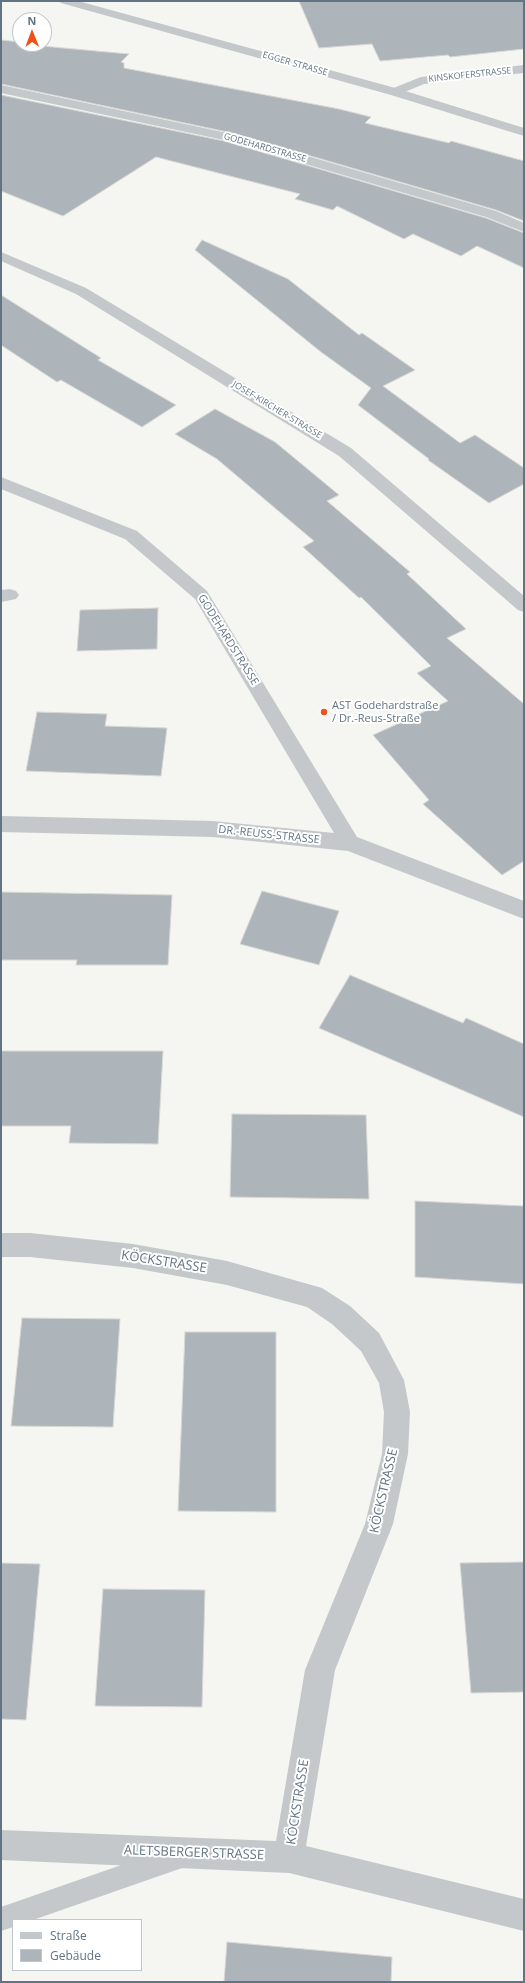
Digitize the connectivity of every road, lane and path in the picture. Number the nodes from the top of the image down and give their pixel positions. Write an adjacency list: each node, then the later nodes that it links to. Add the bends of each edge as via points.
1 (65, 1): 4 (street, EGGER STRASSE)
2 (524, 69): 4 (street, KINSKOFERSTRASSE, via 421,81)
3 (1, 89): 6 (street, GODEHARDSTRASSE, via 228,137 492,214)
4 (395, 92): 5 (street, EGGER STRASSE)
5 (524, 132)
6 (524, 228)
7 (1, 256): 11 (street, JOSEF-KIRCHER-STRASSE, via 81,290 345,452)
8 (1, 482): 9 (street, GODEHARDSTRASSE)
9 (24, 493): 10 (street); 13 (street, GODEHARDSTRASSE, via 131,535 201,595)
10 (1, 495)
11 (524, 606)
12 (1, 824): 13 (street, DR.-REUSS-STRASSE, via 213,829)
13 (350, 843): 14 (street, DR.-REUSS-STRASSE)
14 (524, 910)
15 (1, 1244): 18 (street, KÖCKSTRASSE, via 133,1256 227,1273 313,1297 340,1315 370,1342 391,1380 398,1412 395,1454 379,1524 320,1670)
16 (1, 1845): 17 (street, ALETSBERGER STRASSE)
17 (187, 1854): 18 (street, ALETSBERGER STRASSE); 20 (lane)
18 (289, 1857): 19 (street, ALETSBERGER STRASSE)
19 (524, 1915)
20 (1, 1919)

